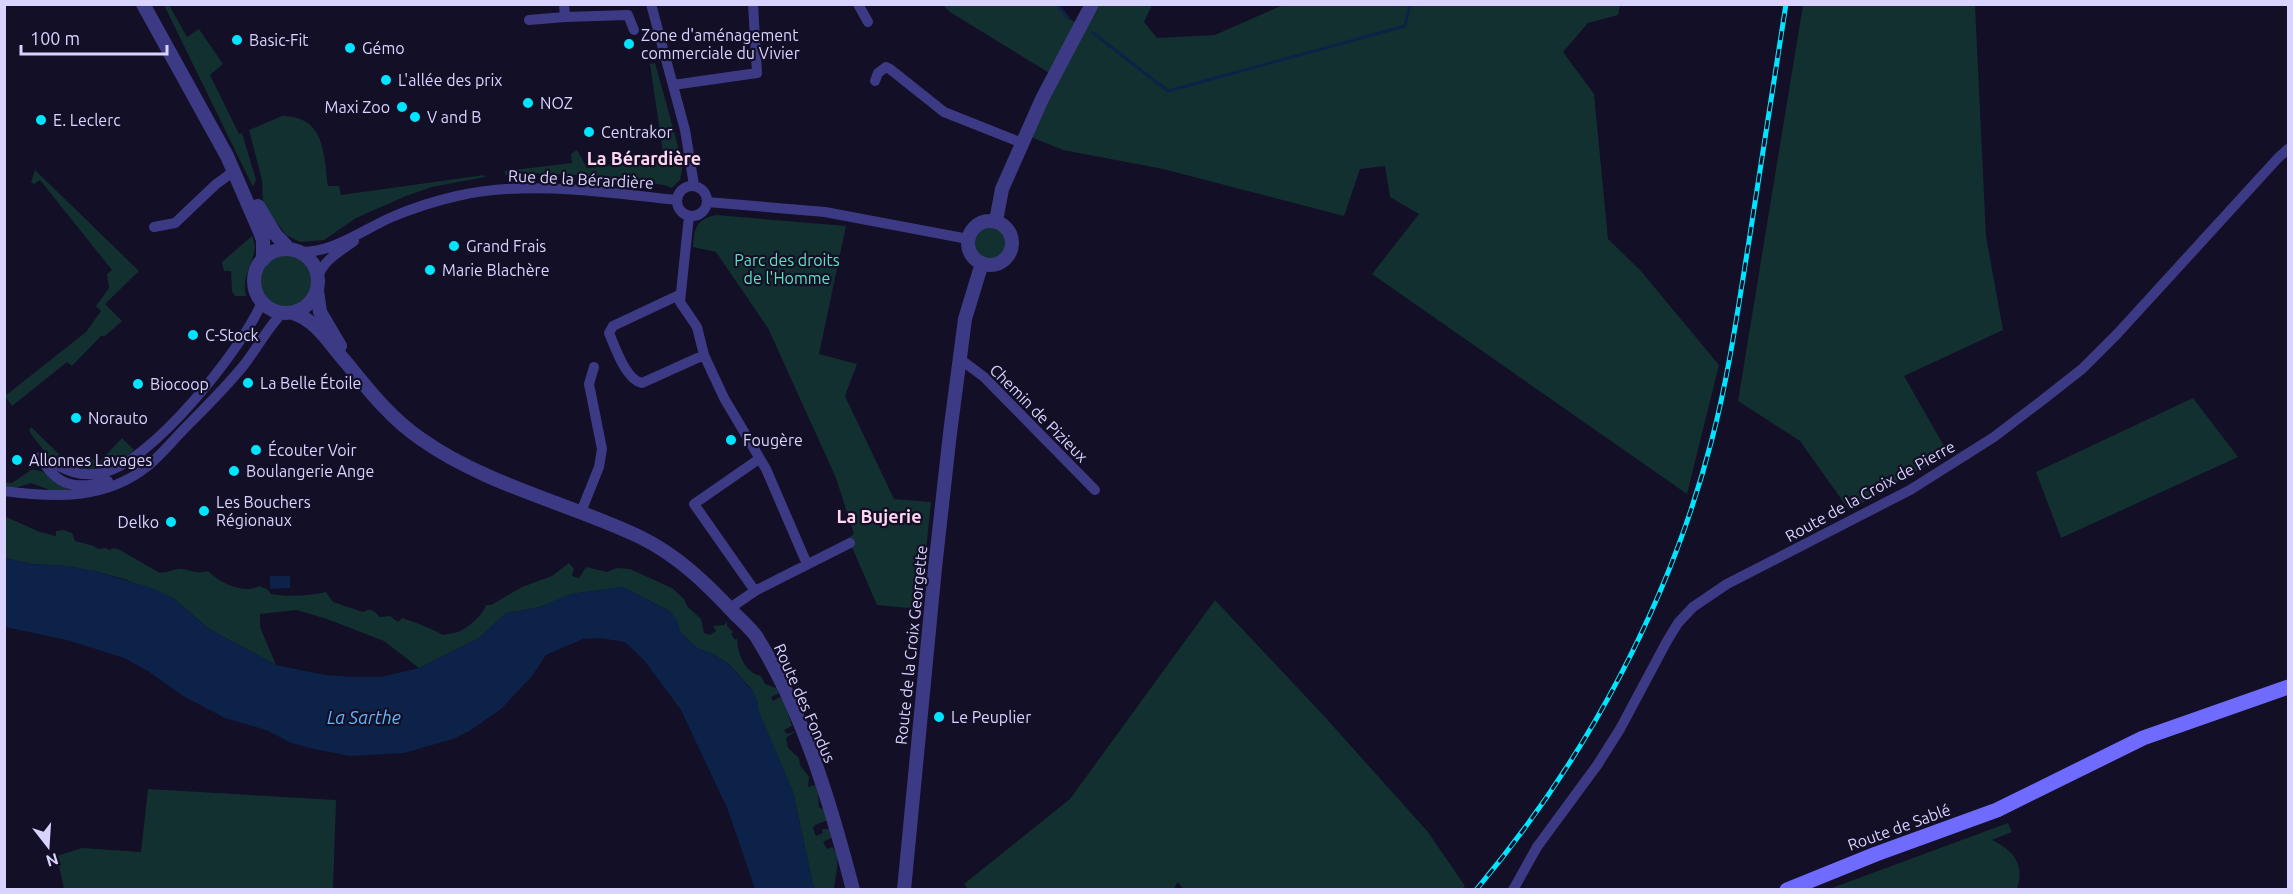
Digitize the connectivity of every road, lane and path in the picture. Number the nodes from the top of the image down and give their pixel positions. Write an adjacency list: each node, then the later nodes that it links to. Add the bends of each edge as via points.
1 (144, 4): 15 (street)
2 (564, 4): 7 (street)
3 (651, 4): 12 (street)
4 (753, 4): 12 (street, via 757,73)
5 (858, 4): 9 (street)
6 (1092, 4): 13 (street)
7 (565, 17): 8 (street); 10 (street, via 628,15)
8 (529, 20)
9 (868, 22)
10 (634, 30)
11 (875, 81): 13 (street, via 886,67 945,112)
12 (673, 85): 17 (street, via 691,156)
13 (1022, 143): 21 (street, via 1002,189)
14 (2289, 149): 49 (street, Route de la Croix de Pierre, via 2118,333 2082,369 2040,402 1935,475 1727,584 1693,607 1667,640 1620,729 1527,862)
15 (227, 156): 16 (street); 25 (street, via 267,222)
16 (234, 171): 23 (street, via 175,223); 26 (street, via 263,240)
17 (694, 185): 18 (street, via 681,190); 19 (street, via 702,189)
18 (676, 200): 20 (street, via 680,211); 22 (street, Rue de la Bérardière, via 562,190 496,189 427,204)
19 (707, 202): 20 (street, via 703,212); 24 (street, via 825,212)
20 (689, 216): 30 (street)
21 (996, 221): 24 (street, via 981,222); 27 (street, via 1008,230 1012,249 996,264)
22 (381, 222): 25 (street, Rue de la Bérardière, via 327,249 311,253); 28 (street, Rue de la Bérardière, via 332,257)
23 (154, 227)
24 (968, 239): 27 (street, via 970,253)
25 (293, 251): 26 (street, via 272,253); 28 (street, via 314,264)
26 (263, 260): 31 (street, via 254,280)
27 (982, 263): 34 (street, Route de la Croix Georgette, via 965,319)
28 (318, 277): 29 (street)
29 (317, 291): 32 (street, via 308,305); 36 (street, Route des Fondus, via 321,312)
30 (679, 295): 33 (street, via 697,327); 33 (street, via 613,326 609,333 627,372 637,382)
31 (261, 302): 32 (street); 37 (street, via 247,332 223,367 178,416 129,460 108,471 87,474 63,470 40,456 57,478 81,486 111,480)
32 (288, 313): 36 (street, Route des Fondus, via 310,320); 40 (street, via 270,326 235,376 138,473 79,495)
33 (704, 355): 38 (street)
34 (960, 359): 39 (street, Chemin de Pizieux, via 984,377); 48 (street, Route de la Croix Georgette)
35 (594, 367): 41 (street, via 588,384 602,449 599,467)
36 (359, 379): 41 (street, Route des Fondus, via 407,429 446,456)
37 (151, 457)
38 (759, 459): 43 (street); 44 (street, via 694,504)
39 (1095, 490)
40 (4, 491)
41 (580, 512): 45 (street, Route des Fondus, via 641,537 671,555 705,581)
42 (850, 543): 43 (street)
43 (807, 564): 44 (street)
44 (755, 591): 45 (street)
45 (730, 608): 47 (street, Route des Fondus, via 755,635 792,707 826,792)
46 (2289, 687): 50 (main road, Route de Sablé, via 2143,738 1997,810)
47 (853, 890)
48 (904, 890)
49 (1513, 890)
50 (1787, 890)

